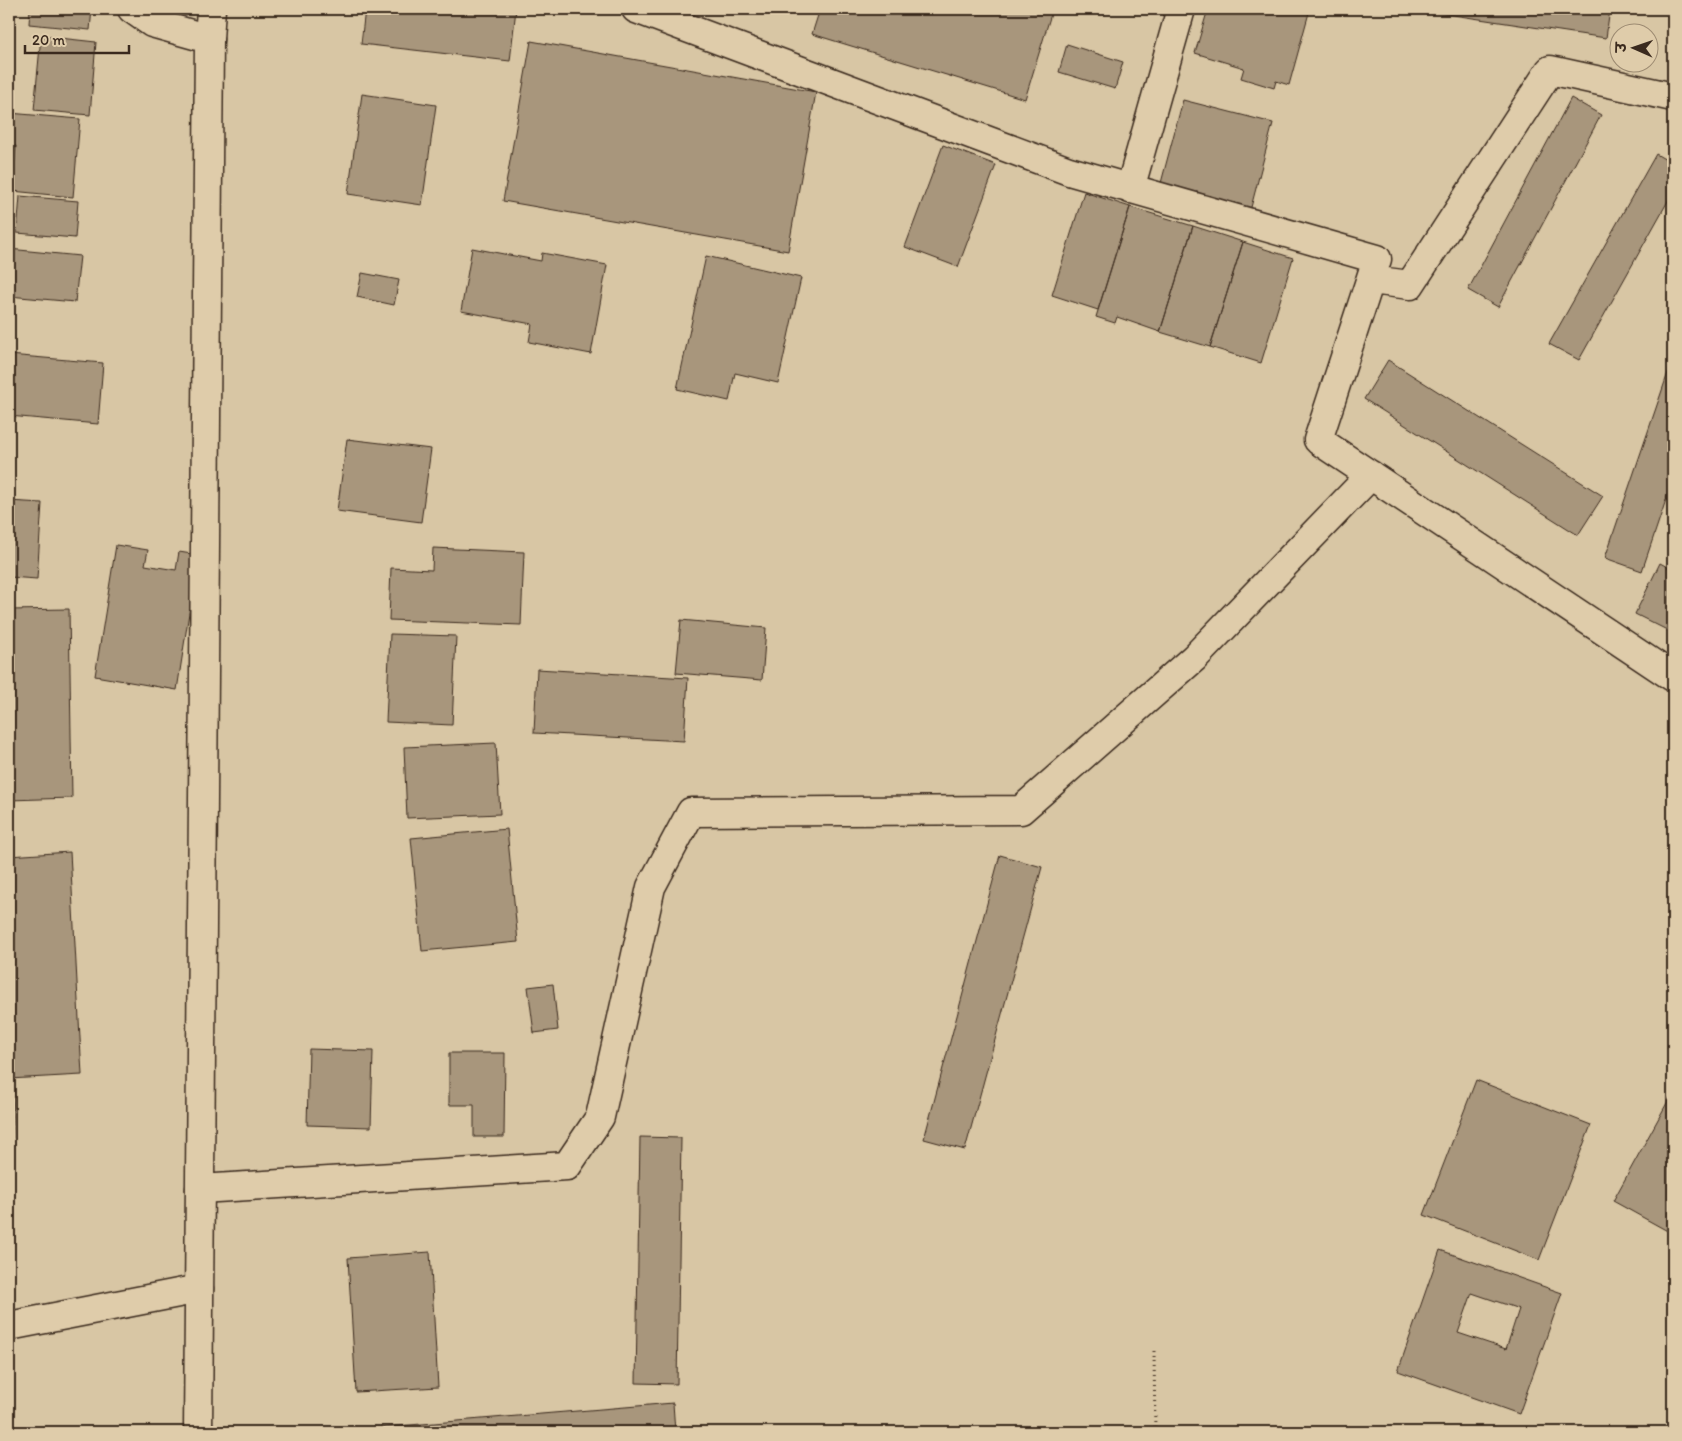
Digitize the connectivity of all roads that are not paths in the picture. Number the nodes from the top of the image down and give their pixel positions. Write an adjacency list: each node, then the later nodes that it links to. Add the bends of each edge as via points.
1 (132, 9): 5 (street, via 152,23)
2 (211, 9): 5 (street)
3 (636, 9): 7 (street, via 1069,171)
4 (1181, 9): 7 (street)
5 (208, 39): 11 (street)
6 (1673, 97): 8 (street, via 1550,70 1410,285)
7 (1130, 189): 8 (street, via 1377,259)
8 (1371, 280): 9 (street, via 1318,440)
9 (1371, 475): 10 (street); 11 (street, via 1194,658 1020,810 691,812 650,887 600,1117 567,1166)
10 (1673, 677)
11 (200, 1189): 12 (street)
12 (200, 1289): 13 (street); 14 (street)
13 (9, 1326)
14 (198, 1432)

